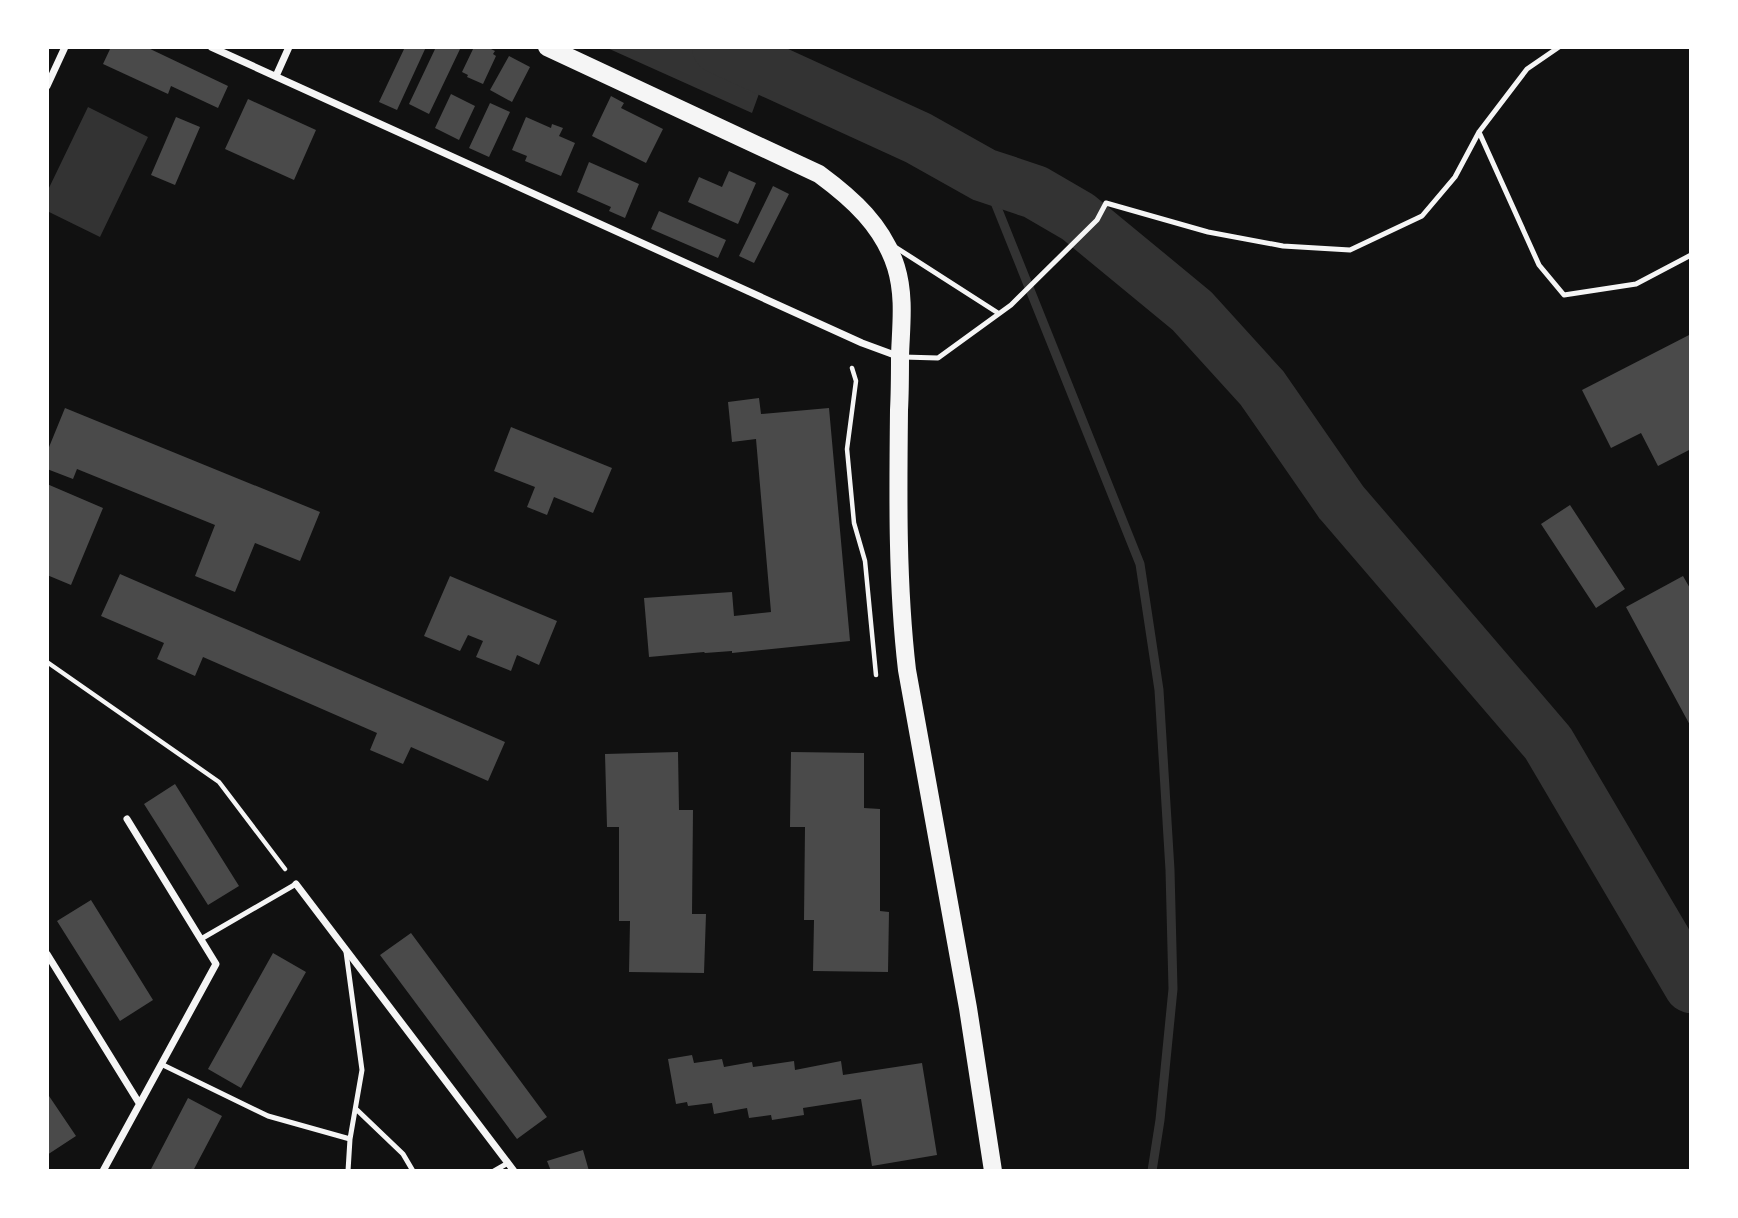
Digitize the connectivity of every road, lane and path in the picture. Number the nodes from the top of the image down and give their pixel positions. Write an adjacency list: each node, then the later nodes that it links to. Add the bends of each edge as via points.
1 (65, 47): 7 (street)
2 (211, 47): 6 (street)
3 (289, 47): 6 (street)
4 (547, 47): 9 (main road, via 819,174 866,213)
5 (1559, 47): 8 (lane, via 1527,69)
6 (276, 76): 12 (street)
7 (47, 86)
8 (1479, 132): 10 (lane, via 1539,265 1563,295 1636,284); 11 (lane, via 1455,177 1422,216 1350,250 1283,246 1220,234 1106,203 1097,220 1012,305)
9 (884, 239): 11 (lane); 12 (main road, via 897,270 902,299)
10 (1691, 255)
11 (998, 313): 12 (lane, via 938,358)
12 (900, 357): 31 (main road, via 899,557 907,670)
13 (852, 368): 15 (path, via 856,381 847,449)
14 (47, 662): 17 (path, via 219,782)
15 (876, 675)
16 (127, 819): 18 (street)
17 (296, 884): 18 (lane); 19 (street)
18 (201, 939): 21 (street, via 216,964)
19 (345, 949): 23 (lane, via 362,1070); 25 (street)
20 (47, 954): 22 (street)
21 (161, 1064): 22 (street); 24 (lane, via 268,1116)
22 (139, 1103): 26 (street)
23 (356, 1108): 24 (lane); 28 (lane)
24 (350, 1139): 27 (lane)
25 (508, 1163): 29 (lane); 30 (street)
26 (103, 1171)
27 (348, 1171)
28 (413, 1171)
29 (494, 1171)
30 (514, 1171)
31 (993, 1171)

